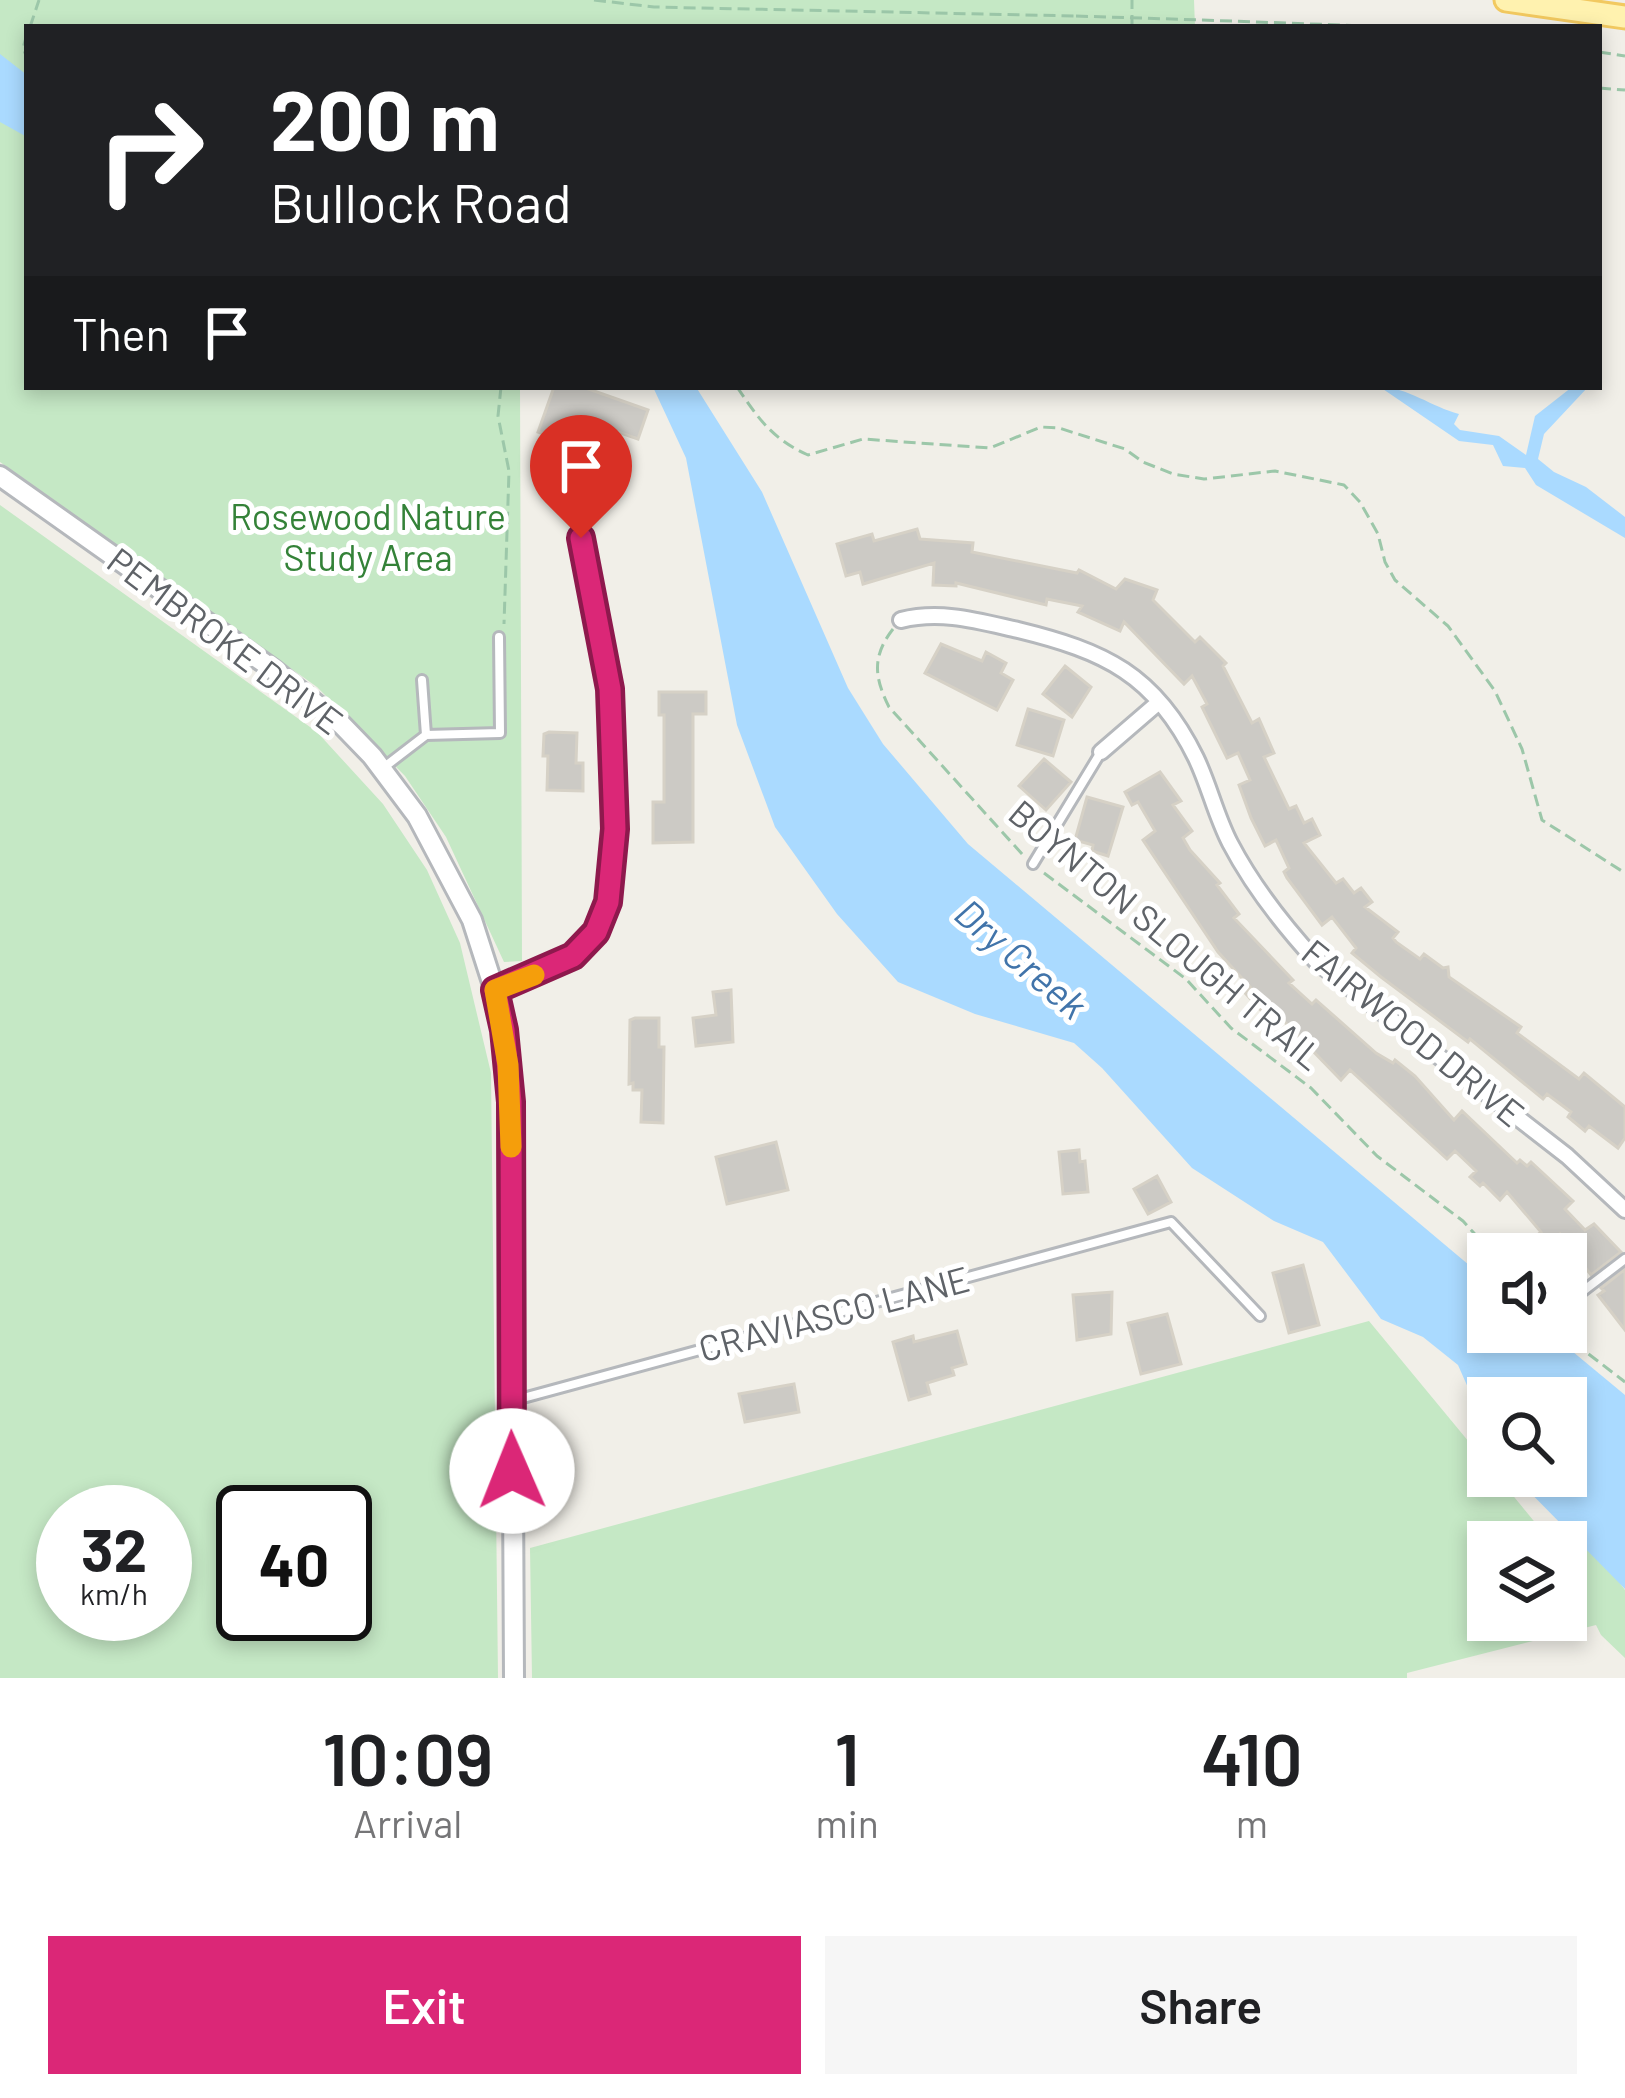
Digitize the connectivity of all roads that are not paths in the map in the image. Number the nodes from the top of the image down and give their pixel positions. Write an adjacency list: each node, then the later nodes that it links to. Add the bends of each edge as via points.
1 (1506, 0): 2 (main road)
2 (1625, 17)
3 (0, 476): 11 (street, PEMBROKE DRIVE, via 310,696)
4 (581, 538): 13 (lane, via 610,689 615,829 608,902 596,932 573,956)
5 (901, 620): 8 (street, FAIRWOOD DRIVE, via 970,619 1089,649)
6 (499, 637): 9 (lane, via 500,733)
7 (422, 680): 9 (lane)
8 (1159, 702): 10 (street); 14 (street, FAIRWOOD DRIVE, via 1196,759 1228,840 1281,923 1316,961)
9 (426, 735): 11 (lane)
10 (1101, 752): 12 (lane)
11 (382, 769): 13 (street, PEMBROKE DRIVE, via 457,886)
12 (1033, 864)
13 (495, 990): 18 (street, PEMBROKE DRIVE, via 511,1102)
14 (1625, 1210)
15 (1625, 1259): 16 (lane)
16 (1587, 1288)
17 (1260, 1316): 18 (lane, CRAVIASCO LANE, via 1171,1222)
18 (511, 1401): 19 (street, PEMBROKE DRIVE)
19 (514, 1678)

